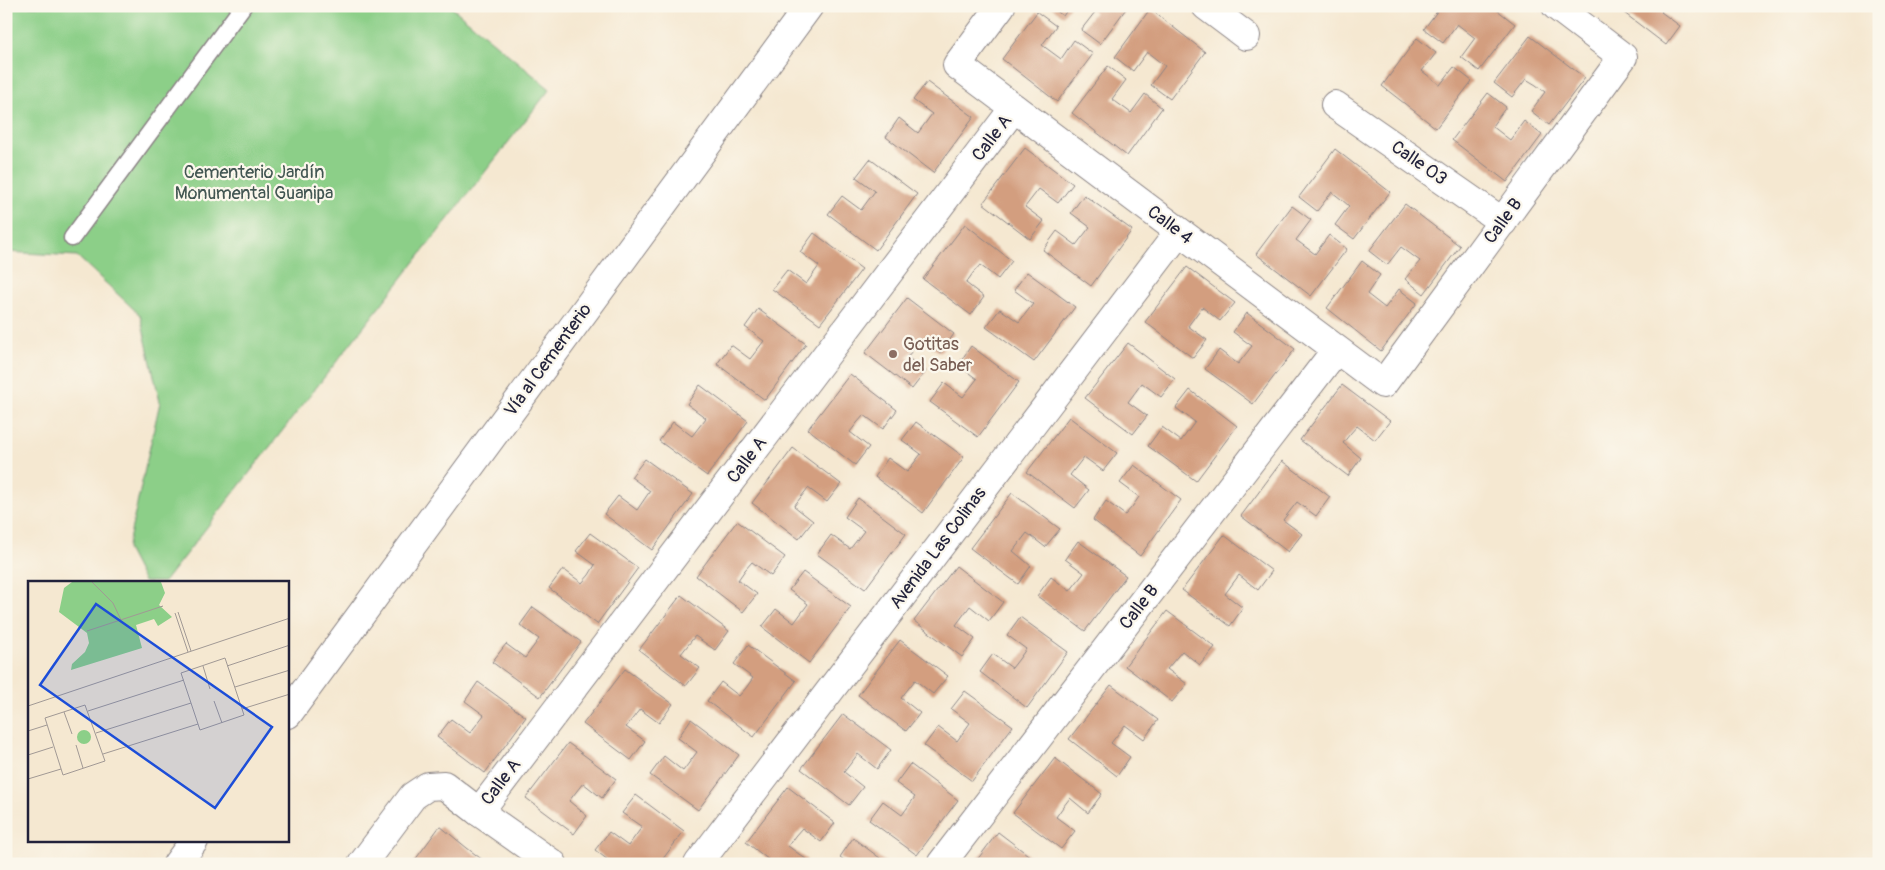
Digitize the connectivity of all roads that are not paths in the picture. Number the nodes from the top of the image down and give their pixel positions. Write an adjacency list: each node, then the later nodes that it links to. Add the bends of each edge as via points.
1 (242, 6): 11 (lane)
2 (809, 6): 14 (street, Vía al Cementerio)
3 (1001, 6): 8 (street, Calle 4, via 957,65)
4 (1206, 6): 6 (street)
5 (1574, 11): 9 (street, Calle B, via 1623,57)
6 (1246, 36)
7 (1335, 105): 9 (street, Calle 03)
8 (1014, 108): 10 (street, Calle 4); 15 (street, Calle A)
9 (1503, 222): 13 (street, Calle B)
10 (1179, 232): 12 (street, Calle 4); 20 (street, Avenida Las Colinas)
11 (72, 238)
12 (1336, 350): 13 (street, Calle 4); 21 (street, Calle B)
13 (1383, 384)
14 (289, 713)
15 (479, 812): 18 (street, via 444,785 428,786 413,796); 19 (street)
16 (193, 842): 17 (street)
17 (177, 864)
18 (362, 864)
19 (553, 864)
20 (698, 864)
21 (941, 864)

